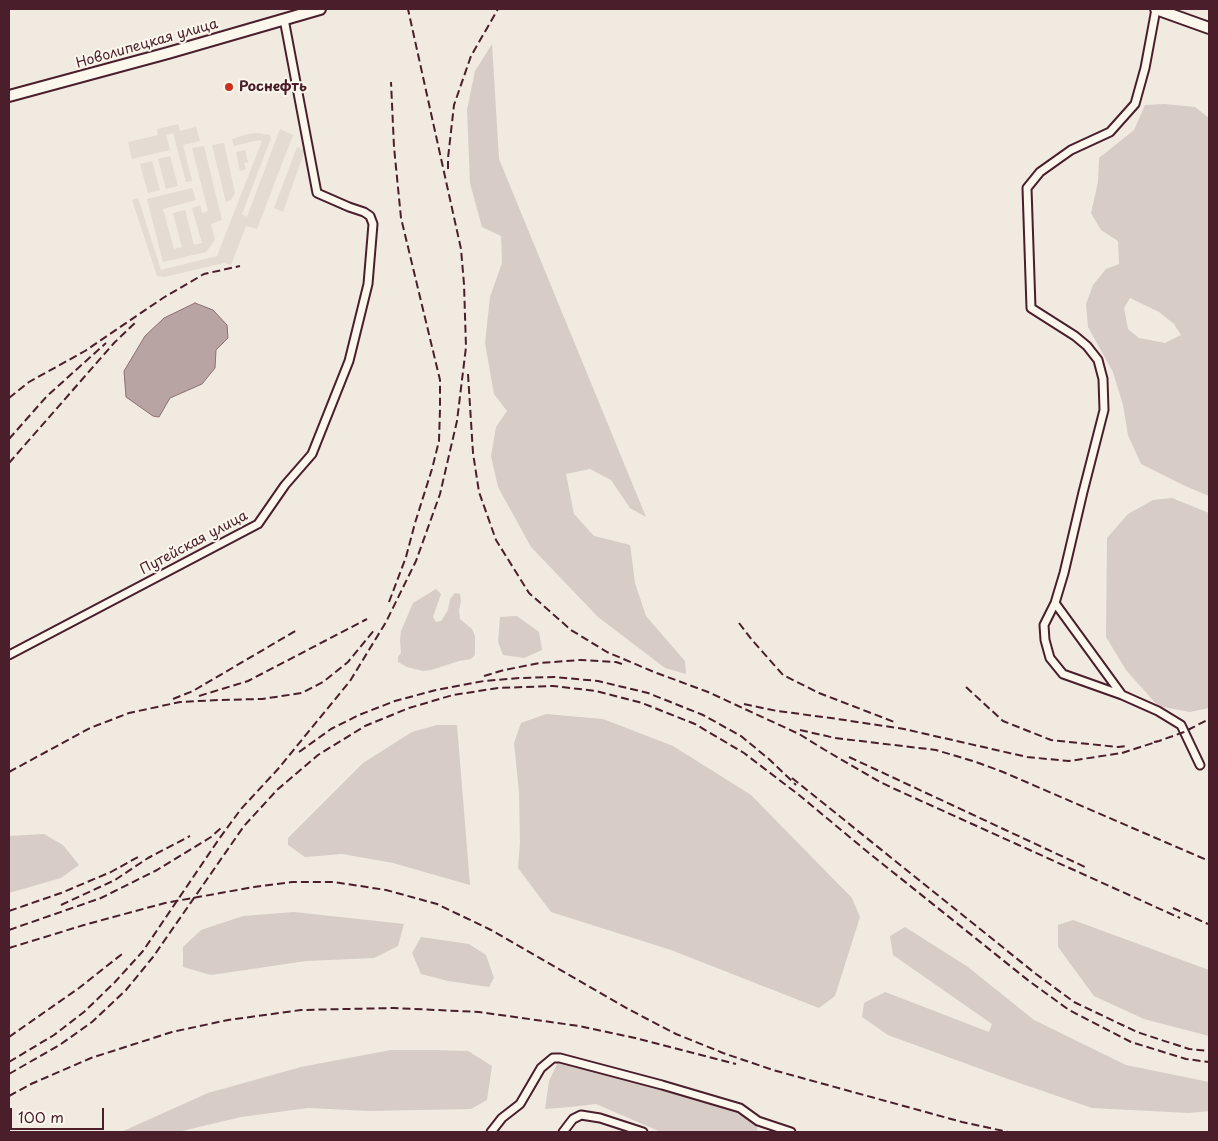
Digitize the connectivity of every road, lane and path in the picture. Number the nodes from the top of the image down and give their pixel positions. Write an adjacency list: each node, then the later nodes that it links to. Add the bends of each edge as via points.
1 (320, 9): 3 (street, Новолипецкая улица)
2 (1156, 9): 4 (street); 6 (street, via 1135,104 1110,132 1071,150 1040,172 1027,188 1031,308 1087,346 1098,360 1103,379 1104,410)
3 (284, 19): 5 (street, Новолипецкая улица); 7 (street, Путейская улица, via 317,192 364,212 373,224 368,284 349,361 312,454 258,524)
4 (1209, 28)
5 (9, 96)
6 (1055, 603): 8 (street); 8 (street, via 1044,625 1050,658 1063,674)
7 (9, 655)
8 (1122, 696): 9 (street, via 1181,725)
9 (1200, 765)
10 (491, 1132): 13 (street, via 520,1104 541,1068 553,1058 740,1108 758,1121)
11 (562, 1132): 12 (street, via 581,1115)
12 (643, 1132)
13 (791, 1132)

